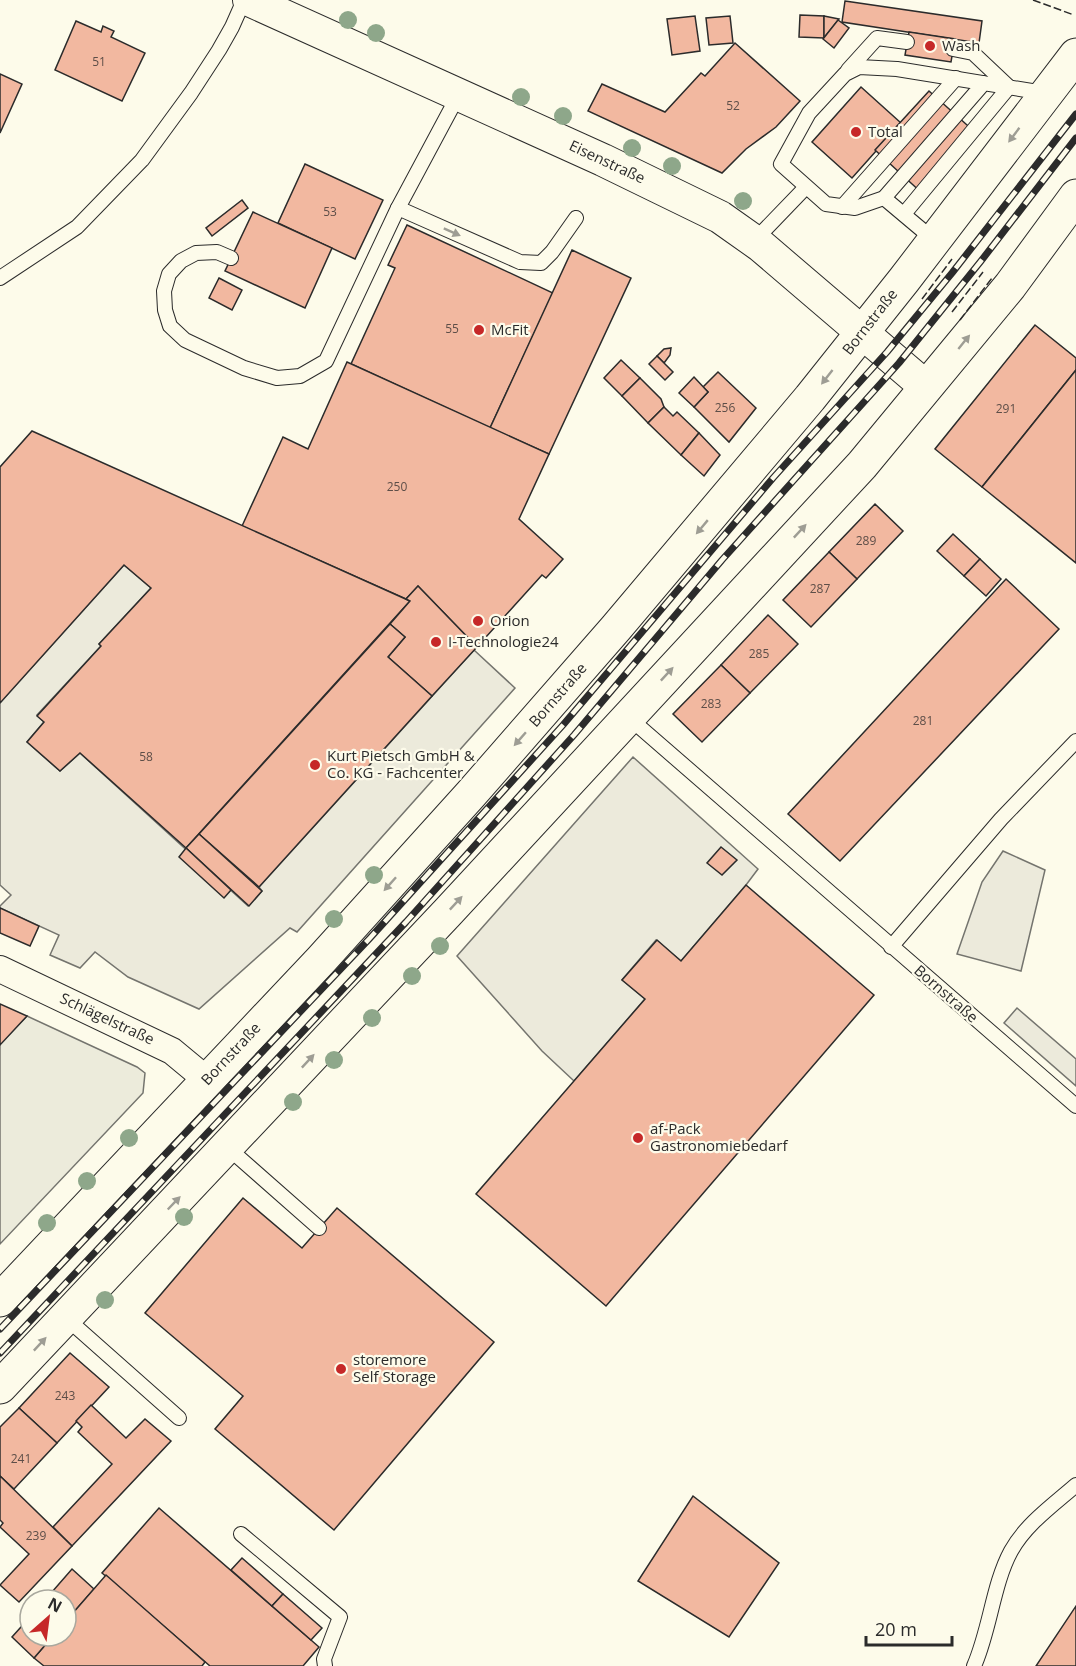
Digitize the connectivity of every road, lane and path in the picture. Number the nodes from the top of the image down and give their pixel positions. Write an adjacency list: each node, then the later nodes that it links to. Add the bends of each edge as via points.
1 (244, 0): 22 (lane, via 219,51 142,160 77,227)
2 (249, 0): 11 (street, Eisenstraße)
3 (907, 42): 6 (lane, via 877,38)
4 (953, 50): 9 (lane, via 973,53)
5 (1076, 55): 10 (main road, Bornstraße)
6 (845, 74): 7 (lane, via 860,67); 12 (lane, via 809,114 781,164)
7 (956, 78): 8 (lane); 15 (lane)
8 (984, 83): 9 (lane); 14 (lane)
9 (1009, 87): 10 (lane); 17 (lane)
10 (1046, 93): 19 (main road, Bornstraße, one-way to 19)
11 (459, 94): 16 (lane); 20 (street, Eisenstraße, via 678,196 720,217)
12 (806, 187): 15 (lane, via 826,204); 20 (lane)
13 (1076, 196): 24 (main road, one-way to 13, via 1010,286)
14 (884, 198): 15 (lane, via 855,208); 17 (lane)
15 (842, 207)
16 (398, 208): 18 (lane, one-way to 18, via 520,262 541,263); 21 (lane, via 326,361 300,376 277,378 244,368 184,340 171,326 164,291 169,274 181,261 196,254 217,252)
17 (904, 214): 19 (lane)
18 (576, 218)
19 (934, 240): 23 (main road, Bornstraße)
20 (754, 241): 23 (street, Eisenstraße)
21 (231, 258)
22 (0, 278)
23 (863, 332): 24 (street, Eisenstraße); 29 (main road, Bornstraße, one-way to 29, via 509,751)
24 (926, 387): 25 (main road, one-way to 24, via 862,465)
25 (627, 717): 27 (lane, Bornstraße); 31 (main road, one-way to 25)
26 (1076, 741): 27 (lane, via 1001,819)
27 (891, 947): 30 (lane, Bornstraße)
28 (0, 969): 29 (street, Schlägelstraße, via 172,1051)
29 (207, 1080): 33 (main road, Bornstraße)
30 (1076, 1106)
31 (227, 1147): 32 (lane); 34 (main road, one-way to 31)
32 (319, 1228)
33 (0, 1300)
34 (65, 1317): 35 (main road, one-way to 34); 36 (lane)
35 (0, 1387)
36 (179, 1418)
37 (1076, 1485): 40 (lane, via 1026,1530 1011,1551)
38 (241, 1534): 39 (lane, via 340,1617)
39 (322, 1664)
40 (974, 1666)

